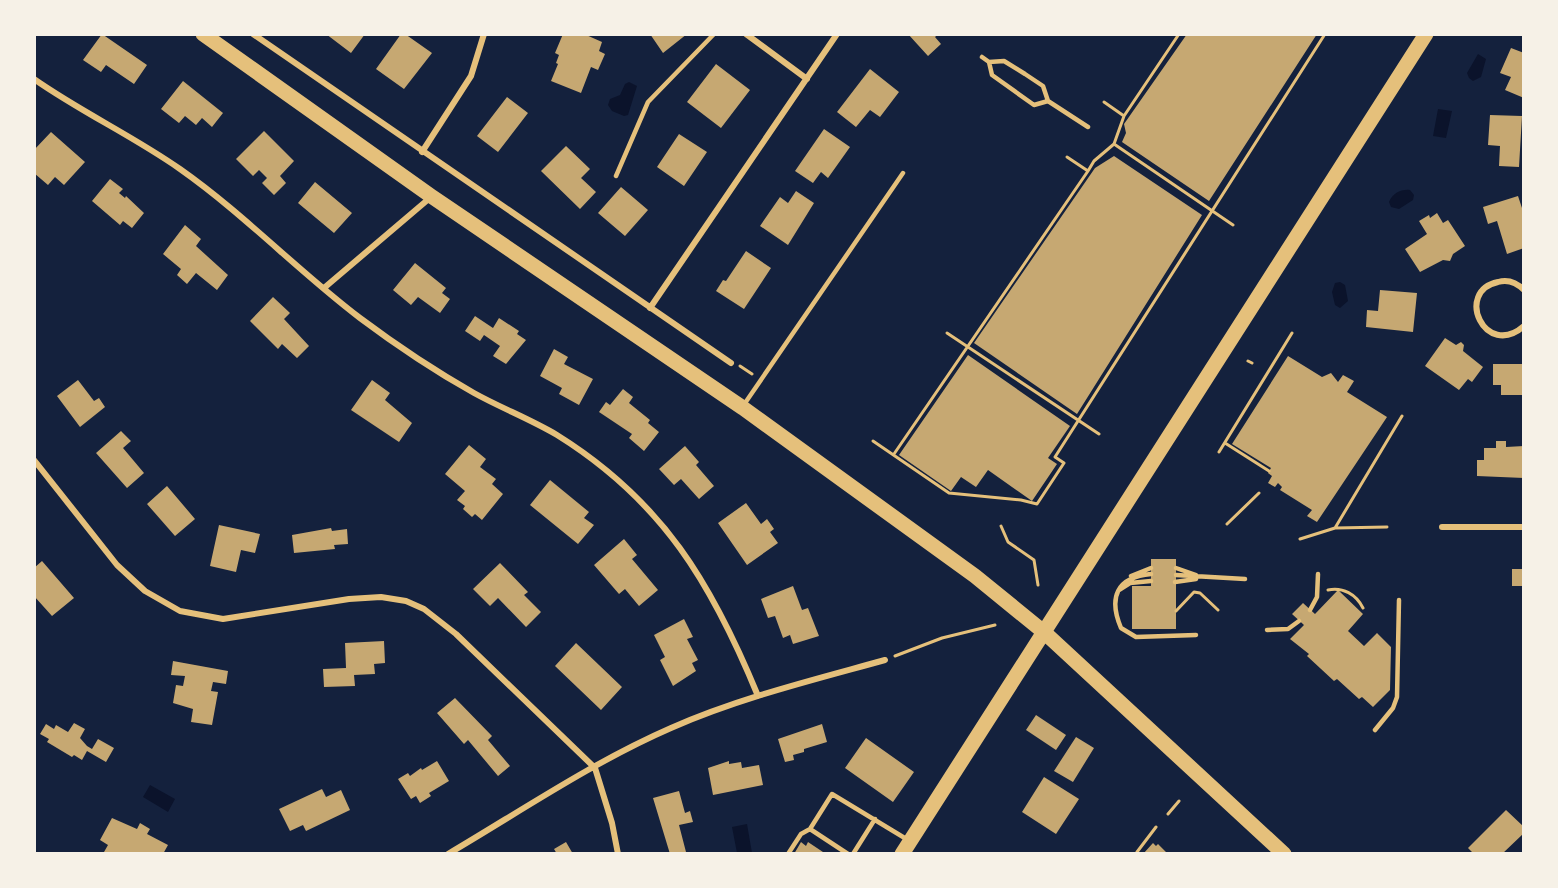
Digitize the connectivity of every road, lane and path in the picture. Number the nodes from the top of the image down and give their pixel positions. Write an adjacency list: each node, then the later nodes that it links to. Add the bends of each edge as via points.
1 (203, 34): 24 (main road)
2 (253, 34): 19 (street)
3 (484, 34): 19 (street, via 471,76)
4 (714, 34): 23 (lane, via 648,102)
5 (746, 34): 13 (street)
6 (837, 34): 13 (street)
7 (1179, 34): 16 (path)
8 (1324, 34): 25 (path)
9 (1426, 34): 73 (main road)
10 (982, 57): 11 (lane)
11 (989, 62): 14 (lane, via 1004,61 1025,74 1043,86); 14 (lane, via 992,75 1034,105)
12 (34, 79): 27 (street, via 180,169)
13 (807, 79): 29 (street)
14 (1048, 101): 17 (lane)
15 (1104, 102): 16 (path)
16 (1124, 116): 18 (path)
17 (1088, 126)
18 (1114, 144): 21 (path); 25 (path)
19 (422, 152): 29 (street)
20 (1067, 157): 21 (path)
21 (1088, 171): 33 (path)
22 (903, 173): 35 (lane)
23 (616, 176)
24 (431, 196): 27 (street); 36 (main road)
25 (1213, 212): 26 (path); 38 (path)
26 (1233, 225)
27 (324, 288): 76 (street, via 428,365 555,435 602,466 628,489 666,528 705,583 733,635)
28 (1524, 290): 30 (street, via 1512,282 1495,282 1481,292 1476,310 1478,319 1491,332 1509,335)
29 (650, 308): 34 (street)
30 (1524, 326)
31 (947, 333): 33 (path)
32 (1292, 333): 41 (path)
33 (968, 346): 38 (path); 43 (path)
34 (734, 363): 35 (path)
35 (761, 380): 36 (lane)
36 (742, 408): 73 (main road, via 975,576)
37 (1402, 416): 52 (path)
38 (1079, 420): 39 (path); 43 (path, via 1055,457 1064,463 1037,504 950,493)
39 (1099, 434)
40 (873, 441): 43 (path)
41 (1224, 443): 42 (path); 45 (path)
42 (1219, 452)
43 (894, 454)
44 (34, 460): 78 (street, via 117,565 166,605 223,619 349,599 381,597 406,601 424,609 456,634)
45 (1269, 471)
46 (1259, 492): 47 (path)
47 (1227, 524)
48 (1001, 526): 62 (path, via 1008,542 1034,560)
49 (1442, 526): 50 (street)
50 (1524, 526)
51 (1387, 527): 52 (path)
52 (1335, 528): 53 (path)
53 (1300, 539)
54 (1176, 568): 58 (lane)
55 (1151, 571): 63 (lane, via 1127,579)
56 (1318, 574): 64 (lane)
57 (1176, 575): 58 (lane)
58 (1204, 578): 59 (lane); 61 (lane)
59 (1245, 579)
60 (1150, 581): 63 (lane, via 1130,583)
61 (1175, 582)
62 (1038, 585)
63 (1117, 592): 74 (lane, via 1118,618 1129,635)
64 (1318, 592): 66 (path, via 1346,591); 68 (lane)
65 (1400, 600): 77 (lane, via 1397,696 1393,708)
66 (1363, 608)
67 (1218, 610): 69 (path, via 1194,592)
68 (1310, 610)
69 (1176, 611)
70 (1299, 621): 72 (lane, via 1288,629)
71 (995, 625): 75 (path, via 942,638)
72 (1267, 630)
73 (1045, 633): 84 (main road); 91 (main road)
74 (1196, 635)
75 (885, 660): 76 (street)
76 (758, 696): 78 (street, via 671,728)
77 (1375, 730)
78 (595, 768): 86 (street); 87 (street)
79 (1179, 801): 80 (path)
80 (1168, 814)
81 (875, 819): 83 (lane, via 832,794); 84 (lane); 90 (lane)
82 (1156, 827): 85 (path)
83 (810, 829): 88 (lane, via 801,834); 89 (lane)
84 (906, 847)
85 (1137, 852)
86 (448, 854)
87 (618, 854)
88 (788, 854)
89 (848, 854)
90 (853, 854)
91 (1284, 854)

